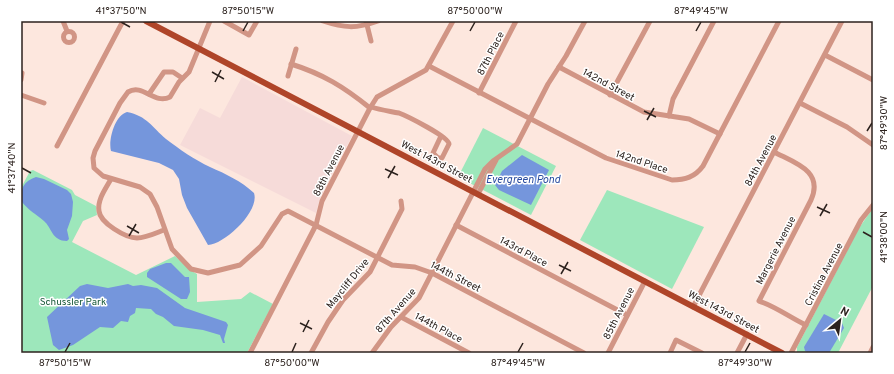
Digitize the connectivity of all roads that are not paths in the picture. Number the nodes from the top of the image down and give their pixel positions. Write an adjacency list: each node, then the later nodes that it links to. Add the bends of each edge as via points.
1 (63, 21): 17 (street)
2 (123, 21): 43 (street)
3 (146, 21): 19 (main road, West 143rd Street)
4 (210, 21): 19 (street)
5 (224, 21): 6 (street, via 249,35)
6 (257, 21)
7 (323, 21): 16 (street, via 338,27 350,28)
8 (378, 21): 16 (street)
9 (452, 21): 23 (street, 88th Avenue)
10 (516, 21): 30 (street, 87th Place)
11 (585, 21): 24 (street)
12 (650, 21): 33 (street)
13 (714, 21): 37 (street, via 674,99)
14 (779, 21): 40 (street, 142nd Place)
15 (842, 21): 21 (street, 84th Avenue)
16 (366, 23): 18 (street)
17 (67, 31)
18 (371, 41)
19 (198, 48): 27 (street, via 189,72); 39 (main road, West 143rd Street)
20 (296, 49): 22 (street)
21 (825, 55): 29 (street); 35 (street, 84th Avenue)
22 (291, 64): 26 (street); 36 (street, via 312,71 345,88)
23 (429, 66): 30 (street, 142nd Place); 36 (street, 88th Avenue, via 417,76 377,97)
24 (559, 67): 33 (street, 142nd Street); 38 (street)
25 (22, 73): 28 (street)
26 (288, 76)
27 (182, 78): 31 (street, via 172,96 167,99 160,100); 31 (street, via 173,72 164,72)
28 (21, 80)
29 (873, 80)
30 (479, 93): 38 (street, 142nd Place)
31 (149, 94): 45 (street, via 138,90 128,92 95,151 94,168 100,175)
32 (21, 95): 34 (street)
33 (610, 95): 37 (street, 142nd Street, via 644,112)
34 (44, 103)
35 (800, 103): 42 (street, via 847,127); 44 (street, 84th Avenue)
36 (370, 107): 39 (street, 88th Avenue); 41 (street, via 402,115)
37 (669, 116): 40 (street, 142nd Street, via 692,120)
38 (530, 119): 40 (street, 142nd Place, via 606,158 672,180 687,179 699,171); 46 (street, 87th Avenue, via 516,144 488,165)
39 (358, 131): 46 (main road, West 143rd Street); 49 (street, 88th Avenue, via 322,201)
40 (720, 134)
41 (441, 136)
42 (873, 145)
43 (57, 146)
44 (774, 152): 55 (street, 84th Avenue); 58 (street, Margerie Avenue, via 804,168 814,180 813,196 759,301 770,304)
45 (111, 179): 51 (street, via 140,187 150,194); 51 (street, via 100,200 99,210 107,225 138,238)
46 (476, 193): 50 (street, 87th Avenue); 54 (main road, West 143rd Street)
47 (401, 201): 52 (street, Maycliff Drive, via 402,209)
48 (873, 205): 58 (street, Cristina Avenue, via 861,220)
49 (316, 225): 51 (street, 144th Street, via 290,212 283,212 261,246 243,263 234,268 208,273 191,269 172,249); 52 (street, 144th Street); 61 (street, 88th Avenue)
50 (456, 225): 53 (street, 87th Avenue); 56 (street, 143rd Place)
51 (164, 230)
52 (378, 258): 53 (street, 144th Street, via 392,264); 62 (street, Maycliff Drive, via 370,272 342,300)
53 (432, 273): 57 (street, 87th Avenue, via 419,298); 65 (street, 144th Street)
54 (644, 281): 55 (main road, West 143rd Street); 56 (street, 85th Avenue)
55 (693, 307): 59 (main road, West 143rd Street)
56 (626, 316): 66 (street, 85th Avenue)
57 (401, 317): 63 (street, 87th Avenue); 64 (street, 144th Place)
58 (806, 325): 71 (street, Cristina Avenue)
59 (746, 334): 69 (street); 70 (main road, West 143rd Street)
60 (873, 347): 72 (street)
61 (250, 353)
62 (311, 353)
63 (372, 353)
64 (469, 353)
65 (584, 353)
66 (608, 353)
67 (670, 353): 68 (street, via 676,340)
68 (702, 353)
69 (737, 353)
70 (782, 353)
71 (791, 353)
72 (870, 353)

